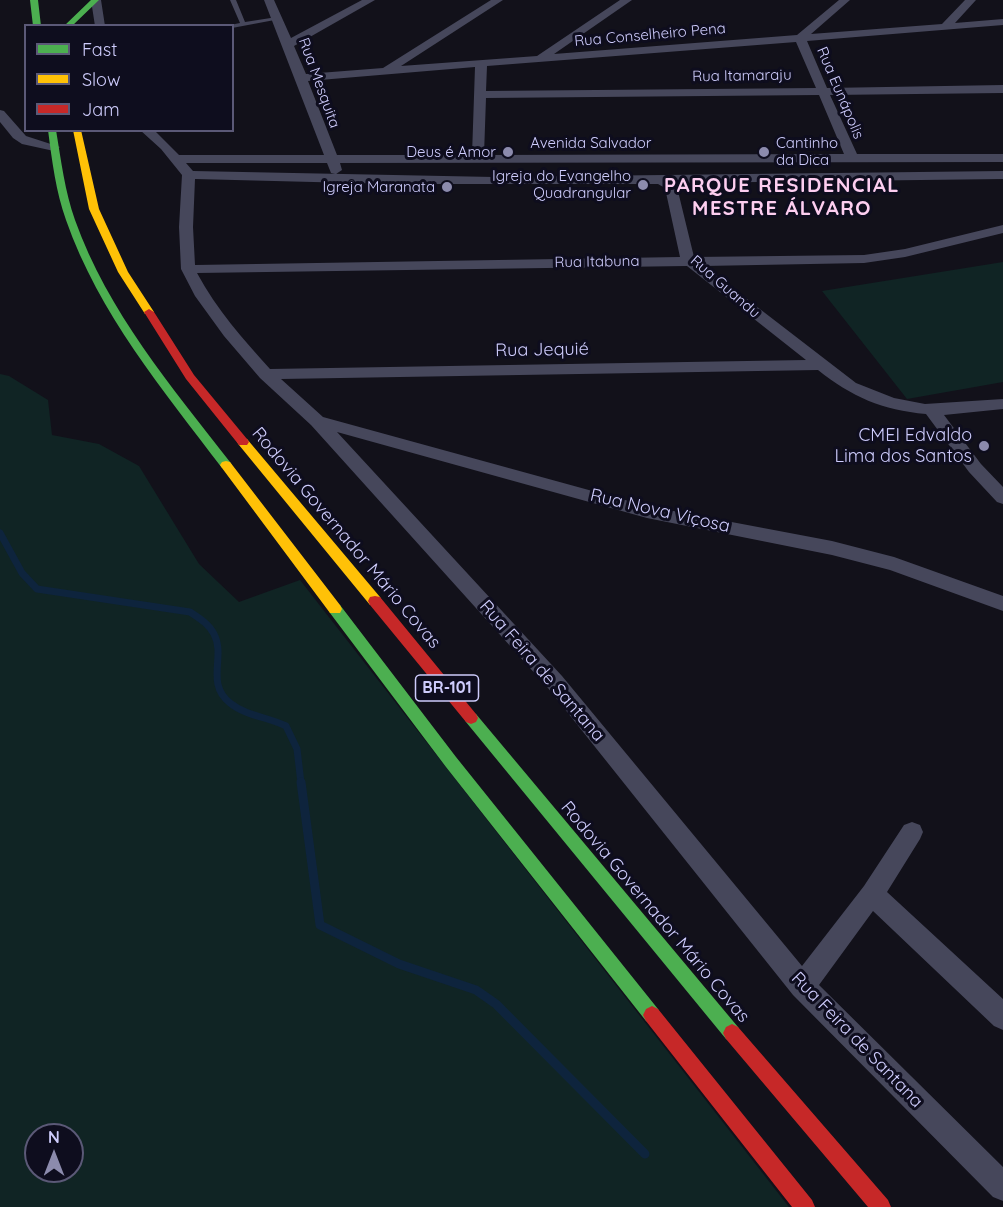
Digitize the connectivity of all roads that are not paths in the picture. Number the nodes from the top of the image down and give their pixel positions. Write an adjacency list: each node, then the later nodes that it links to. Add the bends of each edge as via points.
1 (34, 0): 13 (main road)
2 (96, 0): 15 (main road); 16 (street)
3 (232, 0): 17 (lane)
4 (269, 0): 11 (street, Rua Mesquita)
5 (370, 0): 21 (street)
6 (498, 0): 24 (street)
7 (627, 0): 22 (street)
8 (845, 0): 20 (street)
9 (971, 0): 19 (street)
10 (60, 9): 14 (main road)
11 (278, 19): 17 (lane); 21 (street, Rua Mesquita)
12 (1003, 22): 19 (street, Rua Conselheiro Pena)
13 (37, 24)
14 (62, 24)
15 (70, 24)
16 (100, 24)
17 (243, 24): 18 (lane)
18 (234, 26)
19 (944, 28): 20 (street, Rua Conselheiro Pena)
20 (800, 38): 22 (street, Rua Conselheiro Pena); 27 (street, Rua Eunápolis)
21 (289, 44): 25 (street, Rua Mesquita)
22 (539, 60): 23 (street, Rua Conselheiro Pena)
23 (481, 64): 24 (street, Rua Conselheiro Pena); 28 (street)
24 (384, 72): 25 (street, Rua Conselheiro Pena)
25 (299, 78): 36 (street, Rua Mesquita)
26 (1003, 88): 27 (street, Rua Itamaraju)
27 (821, 90): 28 (street, Rua Itamaraju); 40 (street, Rua Eunápolis)
28 (482, 95): 37 (street)
29 (0, 114): 33 (street, via 24,142)
30 (52, 132): 33 (main road, BR-101)
31 (77, 132): 61 (main road, Rodovia Governador Mário Covas / BR-101, via 94,209 123,272 190,377 708,1005)
32 (148, 132): 35 (street)
33 (54, 147): 60 (main road, BR-101, via 61,187 82,249 157,374 444,752)
34 (1003, 158): 40 (street, Avenida Salvador)
35 (178, 159): 36 (street, Avenida Salvador); 42 (street)
36 (332, 159): 37 (street, Avenida Salvador); 43 (street, Rua Mesquita)
37 (478, 159): 38 (street, Avenida Salvador)
38 (652, 159): 39 (street, Avenida Salvador); 44 (street, Rua Guandu, via 651,172)
39 (675, 159): 40 (street, Avenida Salvador); 44 (street, Rua Guandu, via 682,170)
40 (853, 160)
41 (1003, 174): 44 (street)
42 (189, 175): 43 (street); 47 (street, Rua Feira de Santana)
43 (339, 178): 44 (street)
44 (670, 182): 46 (street, Rua Guandu)
45 (1003, 229): 46 (street, Rua Itabuna, via 874,258)
46 (688, 260): 47 (street, Rua Itabuna); 48 (street, Rua Guandu)
47 (188, 269): 49 (street, Rua Feira de Santana, via 229,333)
48 (818, 364): 49 (street, Rua Jequié); 51 (street, Rua Guandu, via 877,400 908,409)
49 (266, 374): 52 (street, Rua Feira de Santana)
50 (1003, 404): 51 (street, Rua Guandu)
51 (931, 410): 53 (street)
52 (317, 420): 54 (street, Rua Nova Viçosa, via 647,512 894,564); 57 (street, Rua Feira de Santana, via 555,682)
53 (1003, 498)
54 (1003, 604)
55 (912, 832): 56 (street)
56 (872, 894): 57 (street); 58 (street)
57 (802, 986): 59 (street, Rua Feira de Santana)
58 (1003, 1017)
59 (1003, 1187)
60 (805, 1207)
61 (881, 1207)

